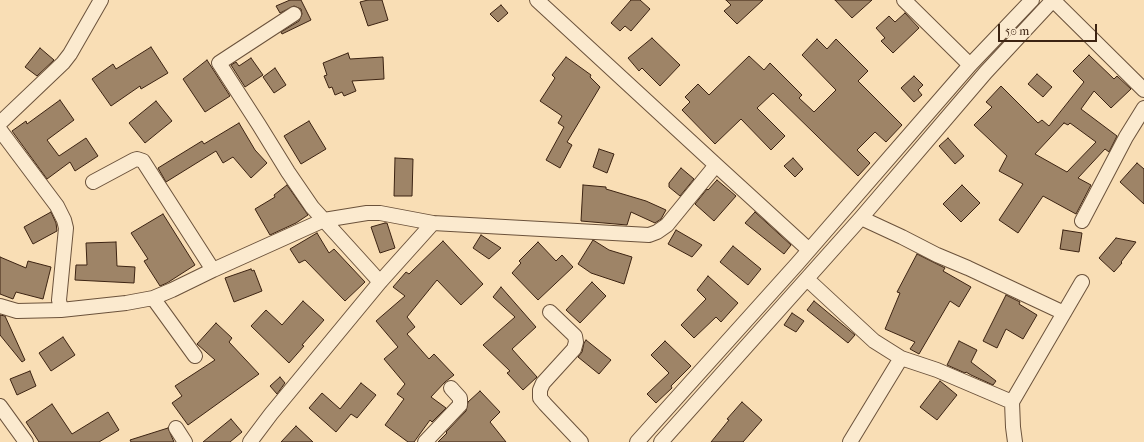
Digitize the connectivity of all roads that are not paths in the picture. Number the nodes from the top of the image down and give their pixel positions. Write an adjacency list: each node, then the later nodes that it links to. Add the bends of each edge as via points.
1 (101, 0): 10 (street, via 63,63)
2 (537, 0): 12 (street)
3 (904, 0): 7 (street)
4 (1032, 0): 7 (street)
5 (1053, 0): 8 (street); 14 (street, via 986,72)
6 (294, 14): 15 (street, via 219,63 288,172)
7 (970, 65): 18 (street)
8 (1144, 90)
9 (1144, 108): 16 (street)
10 (0, 124)
11 (0, 130): 25 (street, via 57,206 64,220 66,228 59,300)
12 (716, 165): 17 (street, via 667,225 649,235); 18 (street)
13 (93, 182): 19 (street, via 134,160 143,161)
14 (861, 218): 20 (street); 27 (street)
15 (324, 220): 17 (street, via 380,213); 19 (street); 21 (street)
16 (1082, 221)
17 (433, 223): 21 (street)
18 (809, 250): 39 (street)
19 (213, 270): 23 (street)
20 (807, 279): 29 (street, via 874,341); 40 (street)
21 (380, 282): 36 (street)
22 (1082, 282): 27 (street)
23 (153, 298): 25 (street); 28 (street)
24 (0, 306): 25 (street, via 17,310)
25 (61, 310)
26 (550, 312): 38 (street, via 575,336 576,342 574,349 544,383 540,390 540,398)
27 (1064, 313): 31 (street)
28 (195, 356)
29 (901, 358): 31 (street, via 937,370); 41 (street)
30 (451, 388): 37 (street, via 460,398 460,405)
31 (1012, 402): 42 (street)
32 (0, 406): 34 (street)
33 (176, 428): 35 (street)
34 (26, 442)
35 (185, 442)
36 (250, 442)
37 (425, 442)
38 (581, 442)
39 (637, 442)
40 (661, 442)
41 (850, 442)
42 (1015, 442)

